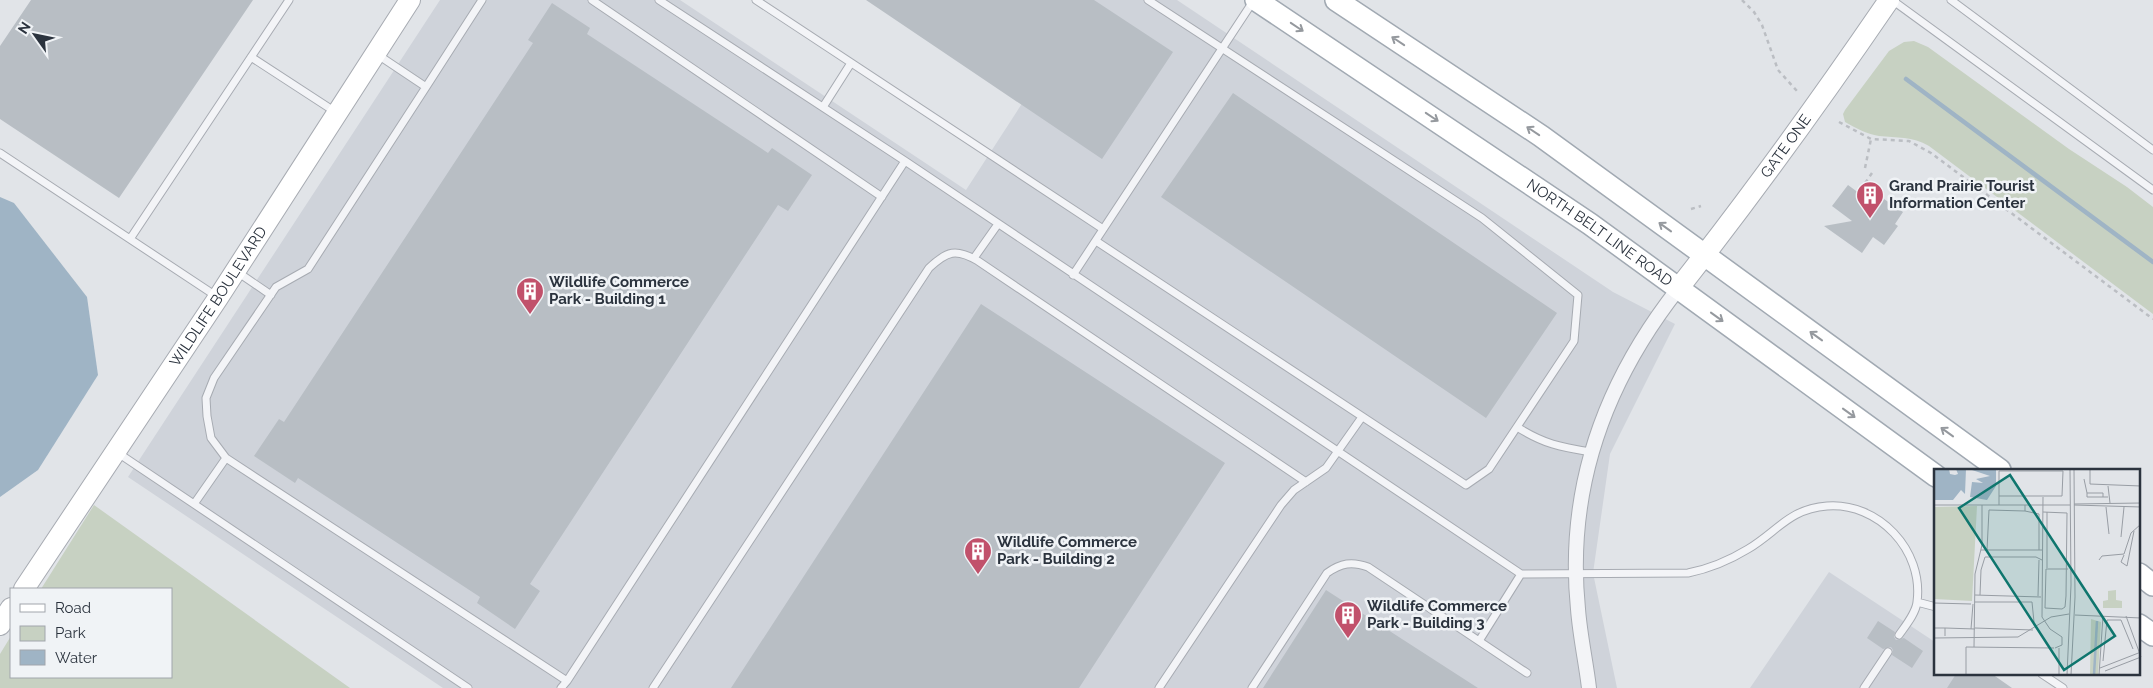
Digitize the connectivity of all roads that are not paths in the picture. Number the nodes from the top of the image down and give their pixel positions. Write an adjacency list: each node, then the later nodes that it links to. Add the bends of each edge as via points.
1 (289, 0): 14 (lane)
2 (410, 0): 13 (street, WILDLIFE BOULEVARD)
3 (482, 0): 16 (lane)
4 (592, 0): 23 (lane)
5 (659, 0): 17 (lane)
6 (756, 0): 15 (lane)
7 (1148, 0): 12 (lane)
8 (1255, 0): 12 (lane); 32 (main road, NORTH BELT LINE ROAD, one-way to 32, via 1533,185)
9 (1336, 0): 28 (main road, one-way to 9, via 1541,136)
10 (1891, 0): 22 (lane); 28 (street, GATE ONE)
11 (1951, 0): 19 (lane)
12 (1222, 49): 25 (lane); 36 (lane, via 1482,218 1578,295 1574,341)
13 (375, 54): 16 (lane); 18 (street, WILDLIFE BOULEVARD)
14 (251, 57): 18 (lane); 26 (lane)
15 (851, 63): 17 (lane); 25 (lane)
16 (426, 87): 33 (lane, via 308,269 282,284)
17 (822, 107): 21 (lane)
18 (337, 113): 30 (street, WILDLIFE BOULEVARD)
19 (2153, 150)
20 (0, 153): 26 (lane)
21 (905, 161): 23 (lane); 24 (lane)
22 (2153, 190)
23 (882, 198): 61 (lane)
24 (998, 224): 29 (lane); 31 (lane)
25 (1103, 229): 27 (lane)
26 (130, 239): 34 (lane)
27 (1096, 241): 31 (lane); 35 (lane)
28 (1704, 255): 32 (street, GATE ONE); 41 (main road, one-way to 28)
29 (974, 258): 43 (lane); 64 (lane, via 953,252 929,268)
30 (235, 271): 33 (lane); 34 (street, WILDLIFE BOULEVARD)
31 (1073, 275): 39 (lane)
32 (1678, 288): 38 (street, via 1620,376); 42 (main road, NORTH BELT LINE ROAD, one-way to 42)
33 (272, 295): 40 (lane, via 214,378 206,398 210,438)
34 (218, 298): 37 (street, WILDLIFE BOULEVARD)
35 (1362, 417): 36 (lane, via 1466,485 1489,469); 39 (lane)
36 (1516, 427): 38 (lane, via 1537,440)
37 (115, 451): 44 (lane); 49 (street, WILDLIFE BOULEVARD)
38 (1591, 452): 46 (street, via 1582,487 1577,528)
39 (1337, 453): 43 (lane, via 1326,468); 45 (lane)
40 (226, 458): 44 (lane); 61 (lane)
41 (1999, 469)
42 (1934, 475)
43 (1306, 482): 65 (lane, via 1280,505)
44 (194, 504): 62 (lane)
45 (1521, 574): 46 (lane); 57 (lane)
46 (1577, 574): 50 (lane, via 1700,571 1748,549 1801,511 1841,506 1872,516 1897,536 1910,555 1914,568); 67 (street, via 1577,608)
47 (2140, 575): 48 (main road)
48 (2153, 585)
49 (25, 588)
50 (1917, 602): 51 (lane); 55 (lane)
51 (1934, 606)
52 (10, 610): 53 (street)
53 (0, 625)
54 (2140, 626): 56 (main road)
55 (1899, 635)
56 (2153, 635)
57 (1479, 641): 59 (lane); 66 (lane, via 1368,567 1344,563 1327,573)
58 (1888, 652): 68 (lane)
59 (1527, 673)
60 (2045, 676): 69 (lane)
61 (567, 681): 63 (lane)
62 (468, 688)
63 (561, 688)
64 (653, 688)
65 (1160, 688)
66 (1252, 688)
67 (1589, 688)
68 (1864, 688)
69 (2063, 688)

